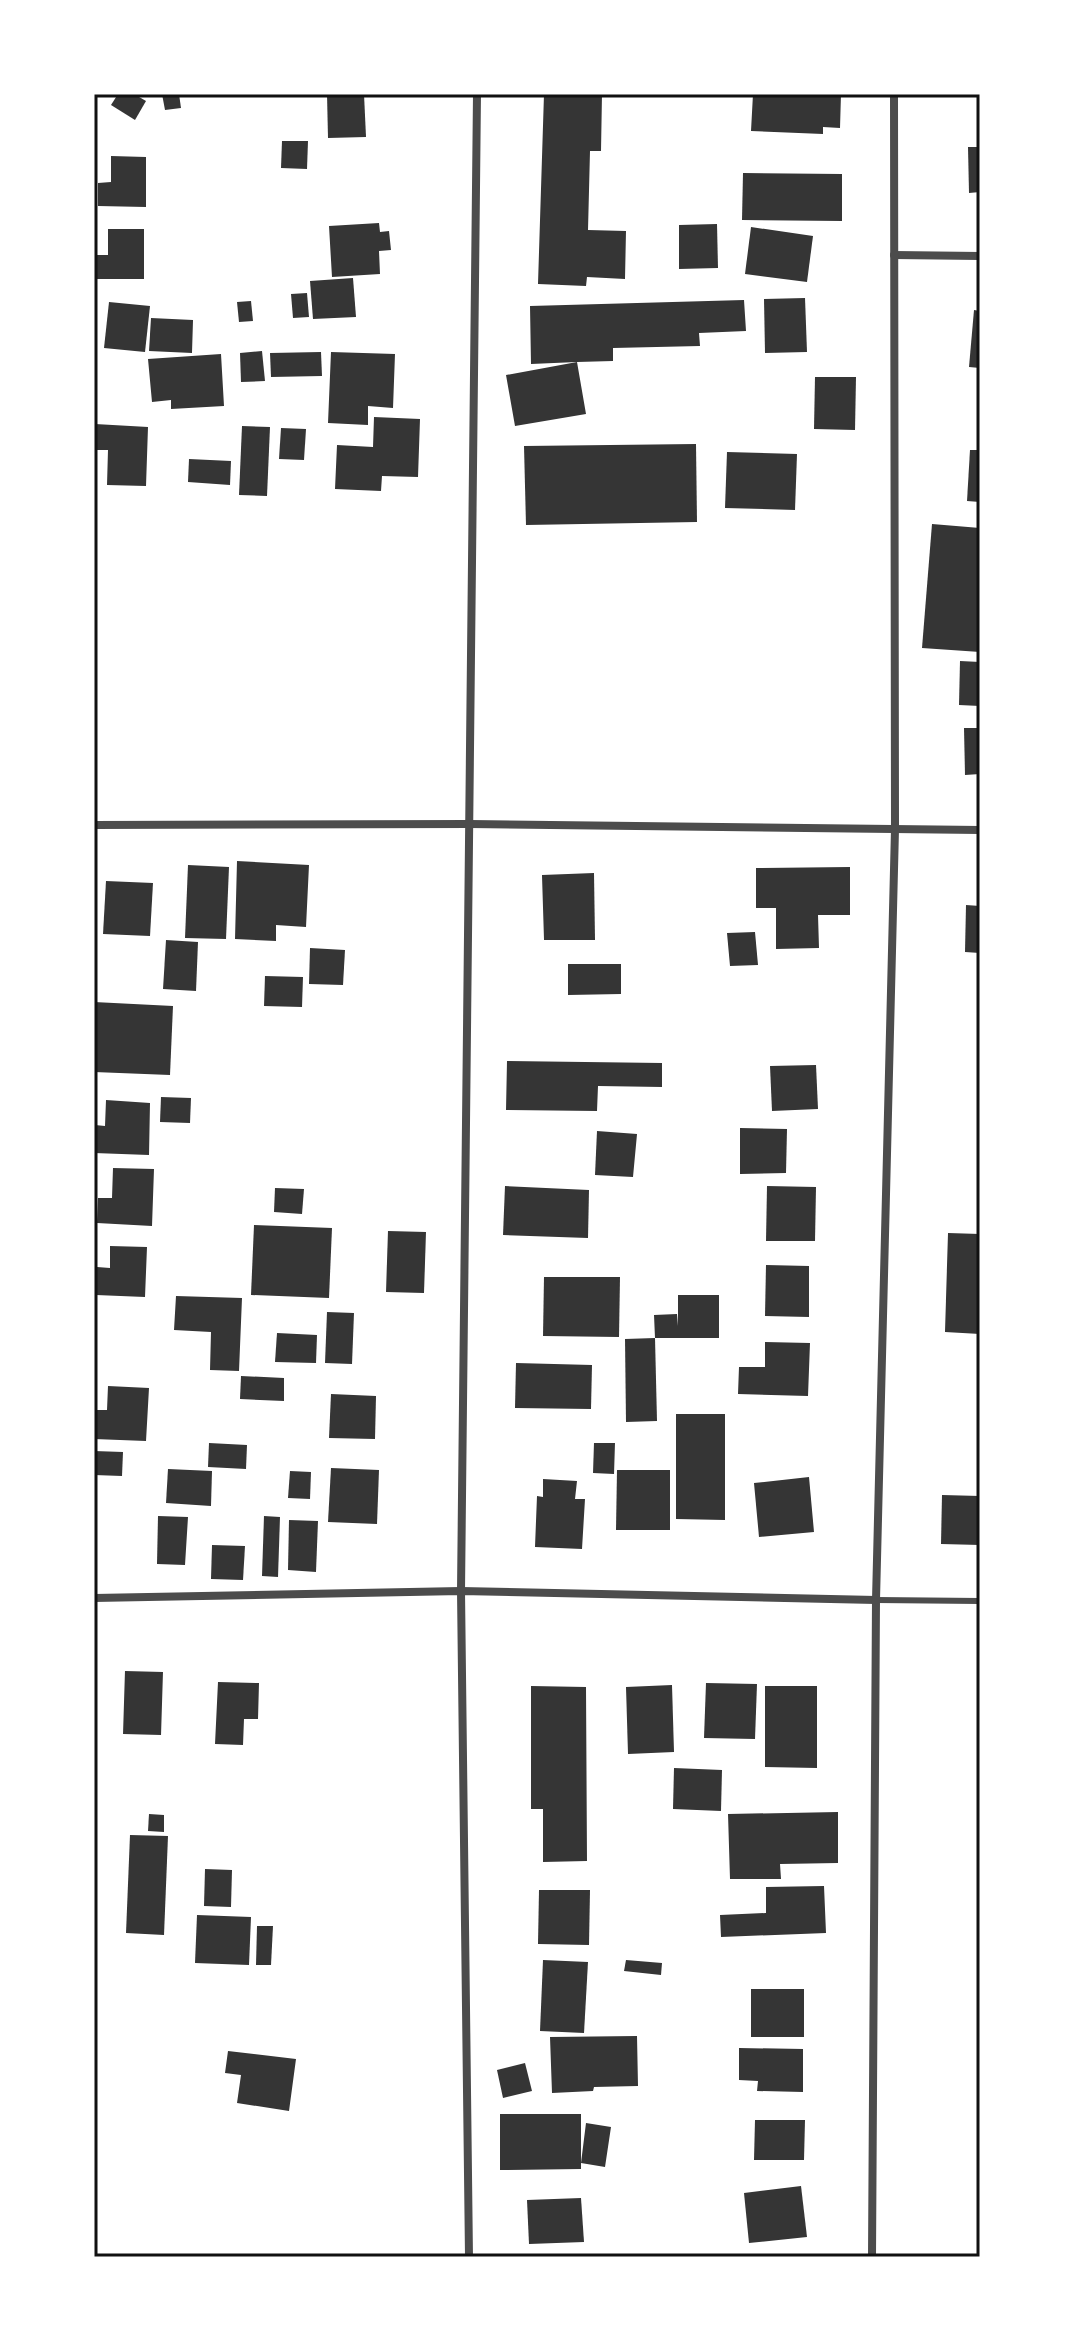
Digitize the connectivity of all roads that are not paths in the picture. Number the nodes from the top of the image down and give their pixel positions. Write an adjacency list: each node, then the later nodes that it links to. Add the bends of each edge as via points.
1 (477, 94): 5 (street)
2 (894, 94): 3 (street)
3 (894, 255): 4 (street); 7 (street)
4 (980, 256)
5 (470, 824): 6 (street); 7 (street); 9 (street)
6 (94, 825)
7 (895, 829): 8 (street); 11 (street)
8 (980, 830)
9 (461, 1591): 10 (street); 11 (street); 13 (street)
10 (94, 1598)
11 (876, 1600): 12 (lane); 14 (street)
12 (980, 1601)
13 (469, 2257)
14 (872, 2257)

